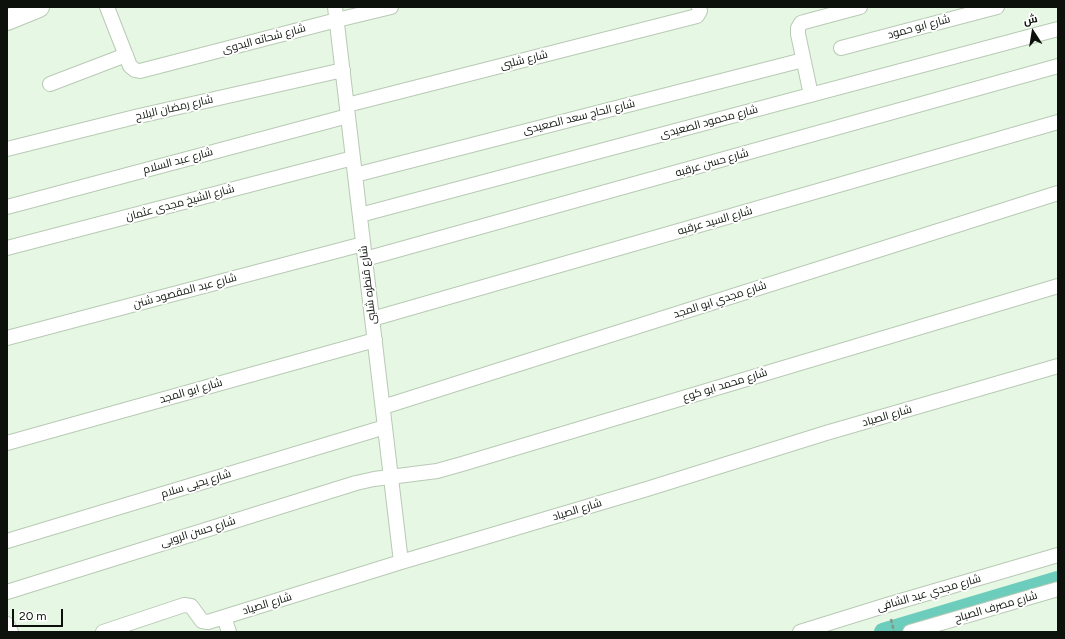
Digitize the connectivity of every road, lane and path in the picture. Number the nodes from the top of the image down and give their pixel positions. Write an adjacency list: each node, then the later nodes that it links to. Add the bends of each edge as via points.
1 (39, 7): 8 (street)
2 (107, 7): 11 (street)
3 (391, 7): 7 (street, شارع شحاته البدوى)
4 (860, 7): 12 (street, via 802,23 797,31)
5 (996, 7): 10 (street, شارع ابو حمود)
6 (699, 10): 17 (street, شارع شلبى, via 697,16)
7 (336, 14): 11 (street, شارع شحاته البدوى, via 143,71 132,68); 14 (street, شارع قنطره شلبى)
8 (7, 20)
9 (1058, 29): 16 (street, شارع محمود الصعيدى)
10 (841, 48)
11 (126, 55): 15 (street)
12 (804, 60): 16 (street); 21 (street, شارع الحاج سعد الصعيدى)
13 (1058, 66): 27 (street, شارع حسن عرقبه)
14 (343, 70): 17 (street, شارع قنطره شلبى); 19 (street, شارع رمضان البلاح)
15 (50, 84)
16 (812, 95): 24 (street, شارع محمود الصعيدى)
17 (347, 110): 20 (street, شارع قنطره شلبى); 23 (street, شارع عبد السلام)
18 (1058, 122): 29 (street, شارع السيد عرقبه)
19 (7, 149)
20 (353, 158): 21 (street, شارع قنطره شلبى); 26 (street, شارع الشيخ مجدى عثمان)
21 (355, 175): 24 (street, شارع قنطره شلبى)
22 (1058, 193): 33 (street, شارع مجدي ابو المجد)
23 (7, 207)
24 (360, 215): 25 (street, شارع قنطره شلبى)
25 (363, 244): 27 (street, شارع قنطره شلبى); 30 (street, شارع عبد المقصود شنن)
26 (7, 248)
27 (365, 259): 29 (street, شارع قنطره شلبى)
28 (1058, 286): 36 (street, شارع محمد ابو كوع, via 462,464 437,471)
29 (372, 319): 31 (street, شارع قنطره شلبى)
30 (7, 338)
31 (375, 340): 33 (street, شارع قنطره شلبى); 35 (street, شارع ابو المجد)
32 (1058, 366): 39 (street, شارع الصياد, via 826,433)
33 (383, 407): 34 (street, شارع قنطره شلبى)
34 (385, 427): 36 (street, شارع قنطره شلبى); 37 (street, شارع يحيى سلام)
35 (7, 443)
36 (391, 476): 39 (street, شارع قنطره شلبى); 41 (street, شارع حسن الروبى, via 356,483)
37 (7, 541)
38 (1058, 555): 47 (street, شارع مجدي عبد الشافى)
39 (401, 562): 42 (street, شارع الصياد)
40 (1058, 589): 48 (street, شارع مصرف الصباح)
41 (7, 592)
42 (224, 617): 45 (street, شارع الصياد, via 208,622 202,621 191,606 184,605); 46 (street)
43 (7, 624): 44 (street)
44 (10, 632)
45 (103, 632)
46 (229, 632)
47 (800, 632)
48 (910, 632)

